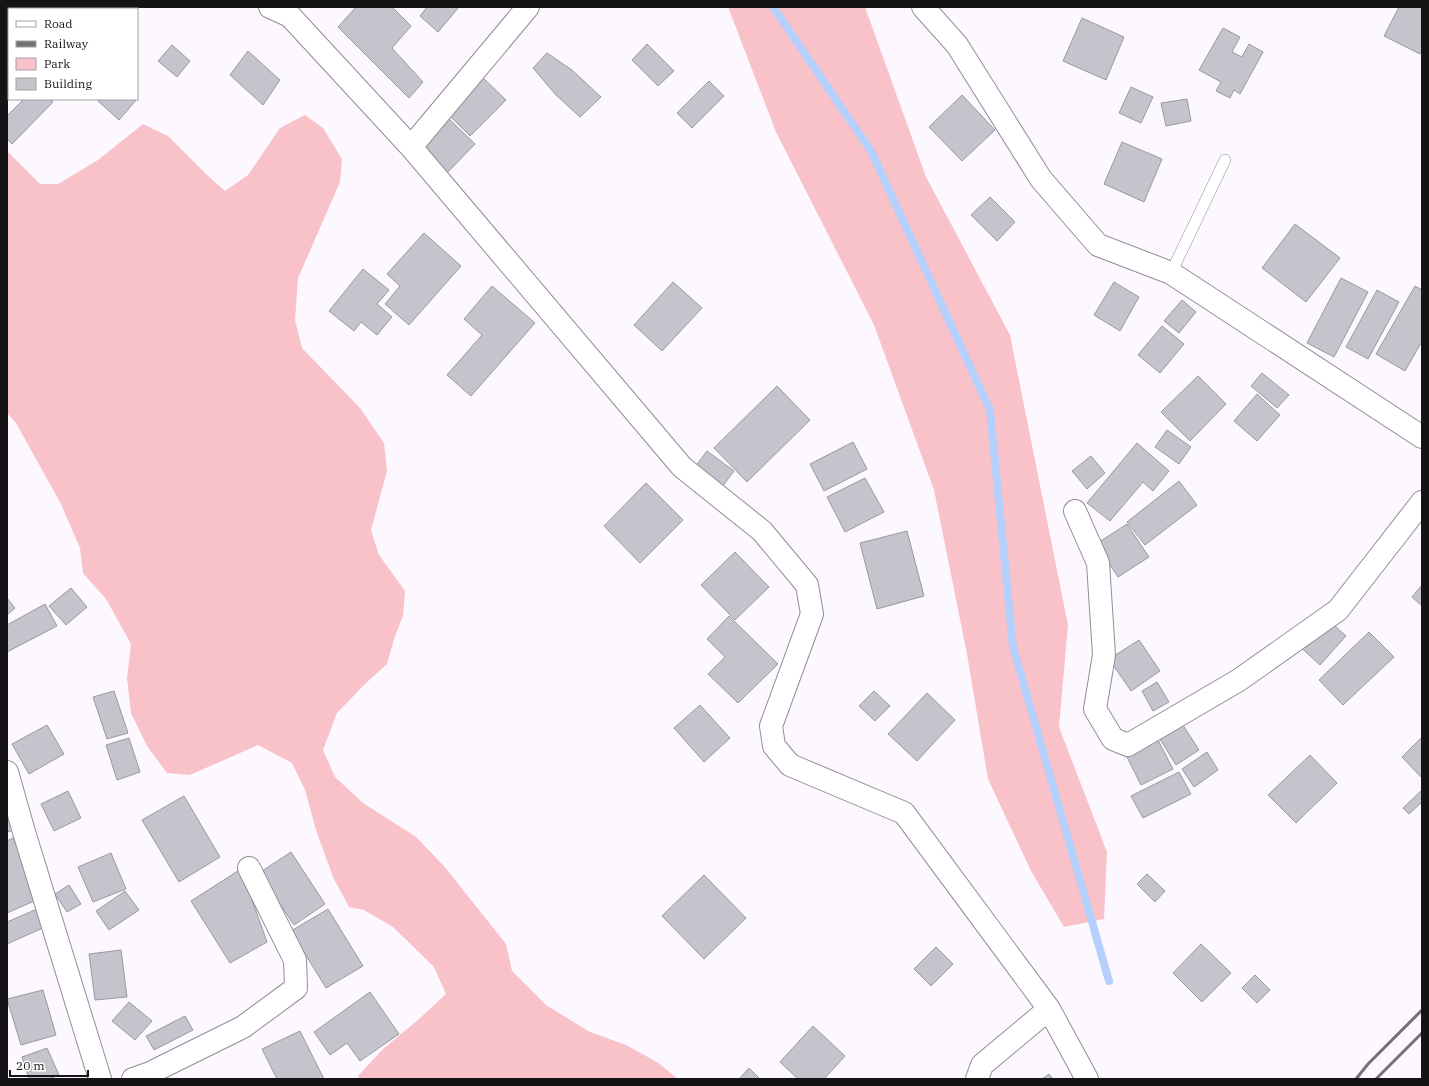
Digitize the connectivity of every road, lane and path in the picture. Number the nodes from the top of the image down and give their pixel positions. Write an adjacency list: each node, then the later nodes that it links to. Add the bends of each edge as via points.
1 (270, 7): 4 (street, via 290,16)
2 (528, 7): 4 (street)
3 (923, 7): 6 (street, via 957,45 1041,179 1098,245)
4 (411, 147): 12 (street, via 682,467 762,531 807,585 812,614 771,726 774,746 790,765 904,813)
5 (1225, 160): 6 (lane)
6 (1171, 273): 7 (street)
7 (1422, 437)
8 (1422, 502): 9 (street, via 1338,610 1239,680 1128,744 1112,739 1094,709 1104,655 1098,563)
9 (1075, 511)
10 (7, 772): 13 (street)
11 (249, 868): 14 (street, via 295,960 296,988 243,1027)
12 (1049, 1009): 15 (street, via 982,1065); 16 (street)
13 (100, 1079)
14 (133, 1079)
15 (977, 1079)
16 (1087, 1079)

